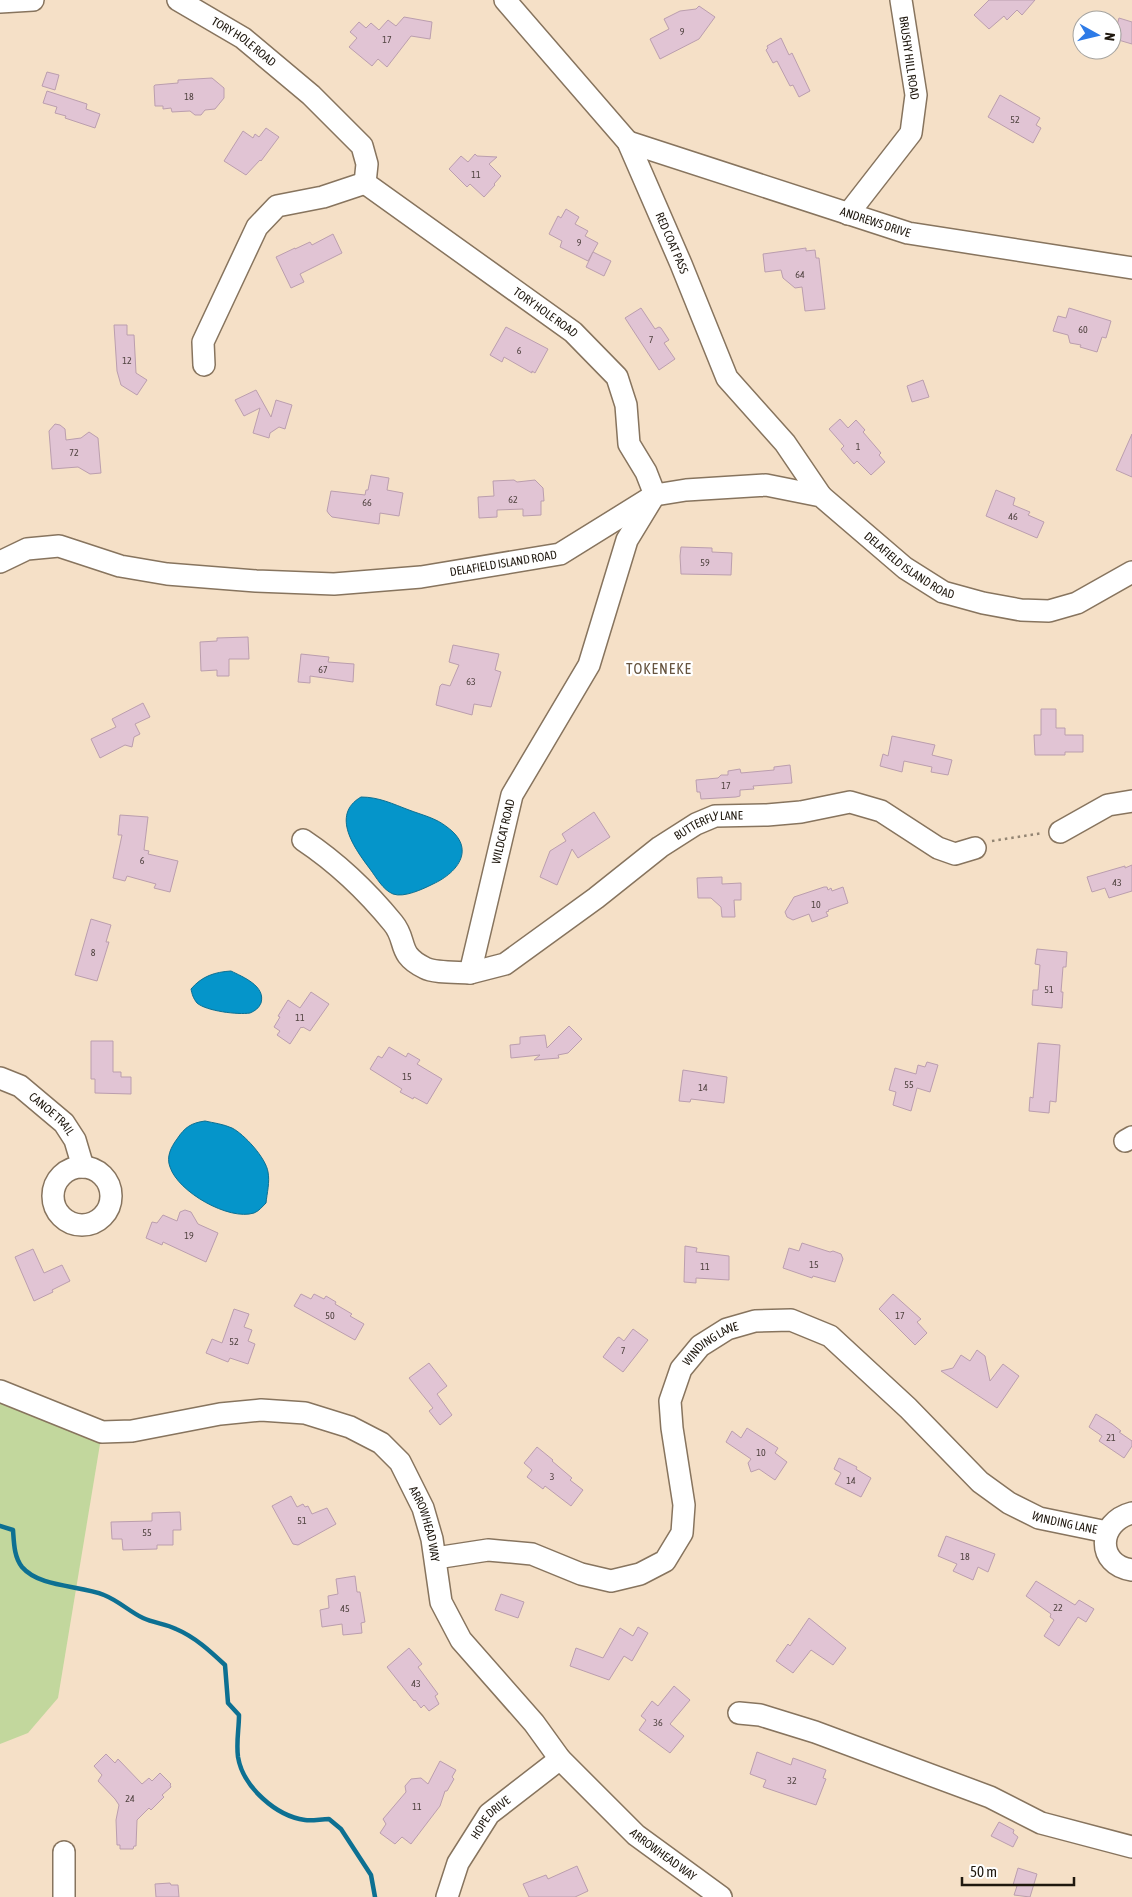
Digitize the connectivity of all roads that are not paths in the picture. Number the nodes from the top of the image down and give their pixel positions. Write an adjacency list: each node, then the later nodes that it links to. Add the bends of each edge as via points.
1 (33, 0): 5 (street)
2 (178, 0): 7 (street, TORY HOLE ROAD, via 243,38 311,95 362,146 367,164)
3 (505, 0): 6 (street, RED COAT PASS)
4 (901, 0): 8 (street, BRUSHY HILL ROAD, via 916,96 911,133)
5 (0, 2)
6 (628, 142): 8 (street, ANDREWS DRIVE); 12 (street, RED COAT PASS, via 727,378 784,444)
7 (365, 184): 10 (street, via 277,206 257,227 204,342); 11 (street, TORY HOLE ROAD, via 573,332 617,377 626,405 628,444 646,472)
8 (848, 214): 9 (street, ANDREWS DRIVE, via 908,233)
9 (1132, 268)
10 (204, 365)
11 (655, 495): 12 (street, DELAFIELD ISLAND ROAD, via 766,485); 13 (street, DELAFIELD ISLAND ROAD, via 560,554 421,577 334,584 166,574 120,566 59,546 27,549); 19 (street, WILDCAT ROAD, via 626,540 589,665 512,795)
12 (821, 496): 14 (street, DELAFIELD ISLAND ROAD, via 904,568 943,592 983,603 1049,611 1077,603)
13 (0, 562)
14 (1132, 572)
15 (1132, 801): 16 (street, via 1108,805)
16 (1060, 832)
17 (303, 840): 19 (street, via 330,858 365,890 395,926 407,956 426,969)
18 (975, 848): 19 (street, BUTTERFLY LANE, via 955,854 938,848 881,811 850,802 800,812 715,816 660,847 505,964)
19 (470, 972)
20 (0, 1078): 21 (street, CANOE TRAIL, via 20,1086 64,1122 75,1140)
21 (83, 1167)
22 (0, 1391): 25 (street, ARROWHEAD WAY, via 102,1432 132,1431 220,1414 261,1410 305,1413 350,1427 381,1443 400,1462 423,1508)
23 (1132, 1513): 24 (street, WINDING LANE, via 1121,1516)
24 (1107, 1532): 25 (street, WINDING LANE, via 1039,1518 1009,1504 980,1482 908,1408 830,1336 791,1320 755,1321 727,1329 700,1346 681,1370 670,1401 684,1505 682,1533 665,1561 640,1574 612,1581 581,1574 532,1554 488,1550); 26 (street, WINDING LANE, via 1105,1544 1108,1554 1115,1563)
25 (436, 1558): 28 (street, ARROWHEAD WAY, via 441,1602 461,1640 534,1723)
26 (1132, 1570)
27 (739, 1713): 29 (street, via 760,1715 815,1732 990,1797 1041,1823)
28 (560, 1759): 32 (street, HOPE DRIVE, via 489,1814 458,1863); 33 (street, ARROWHEAD WAY, via 636,1835)
29 (1132, 1847)
30 (64, 1852): 31 (street)
31 (64, 1897)
32 (447, 1897)
33 (721, 1897)

